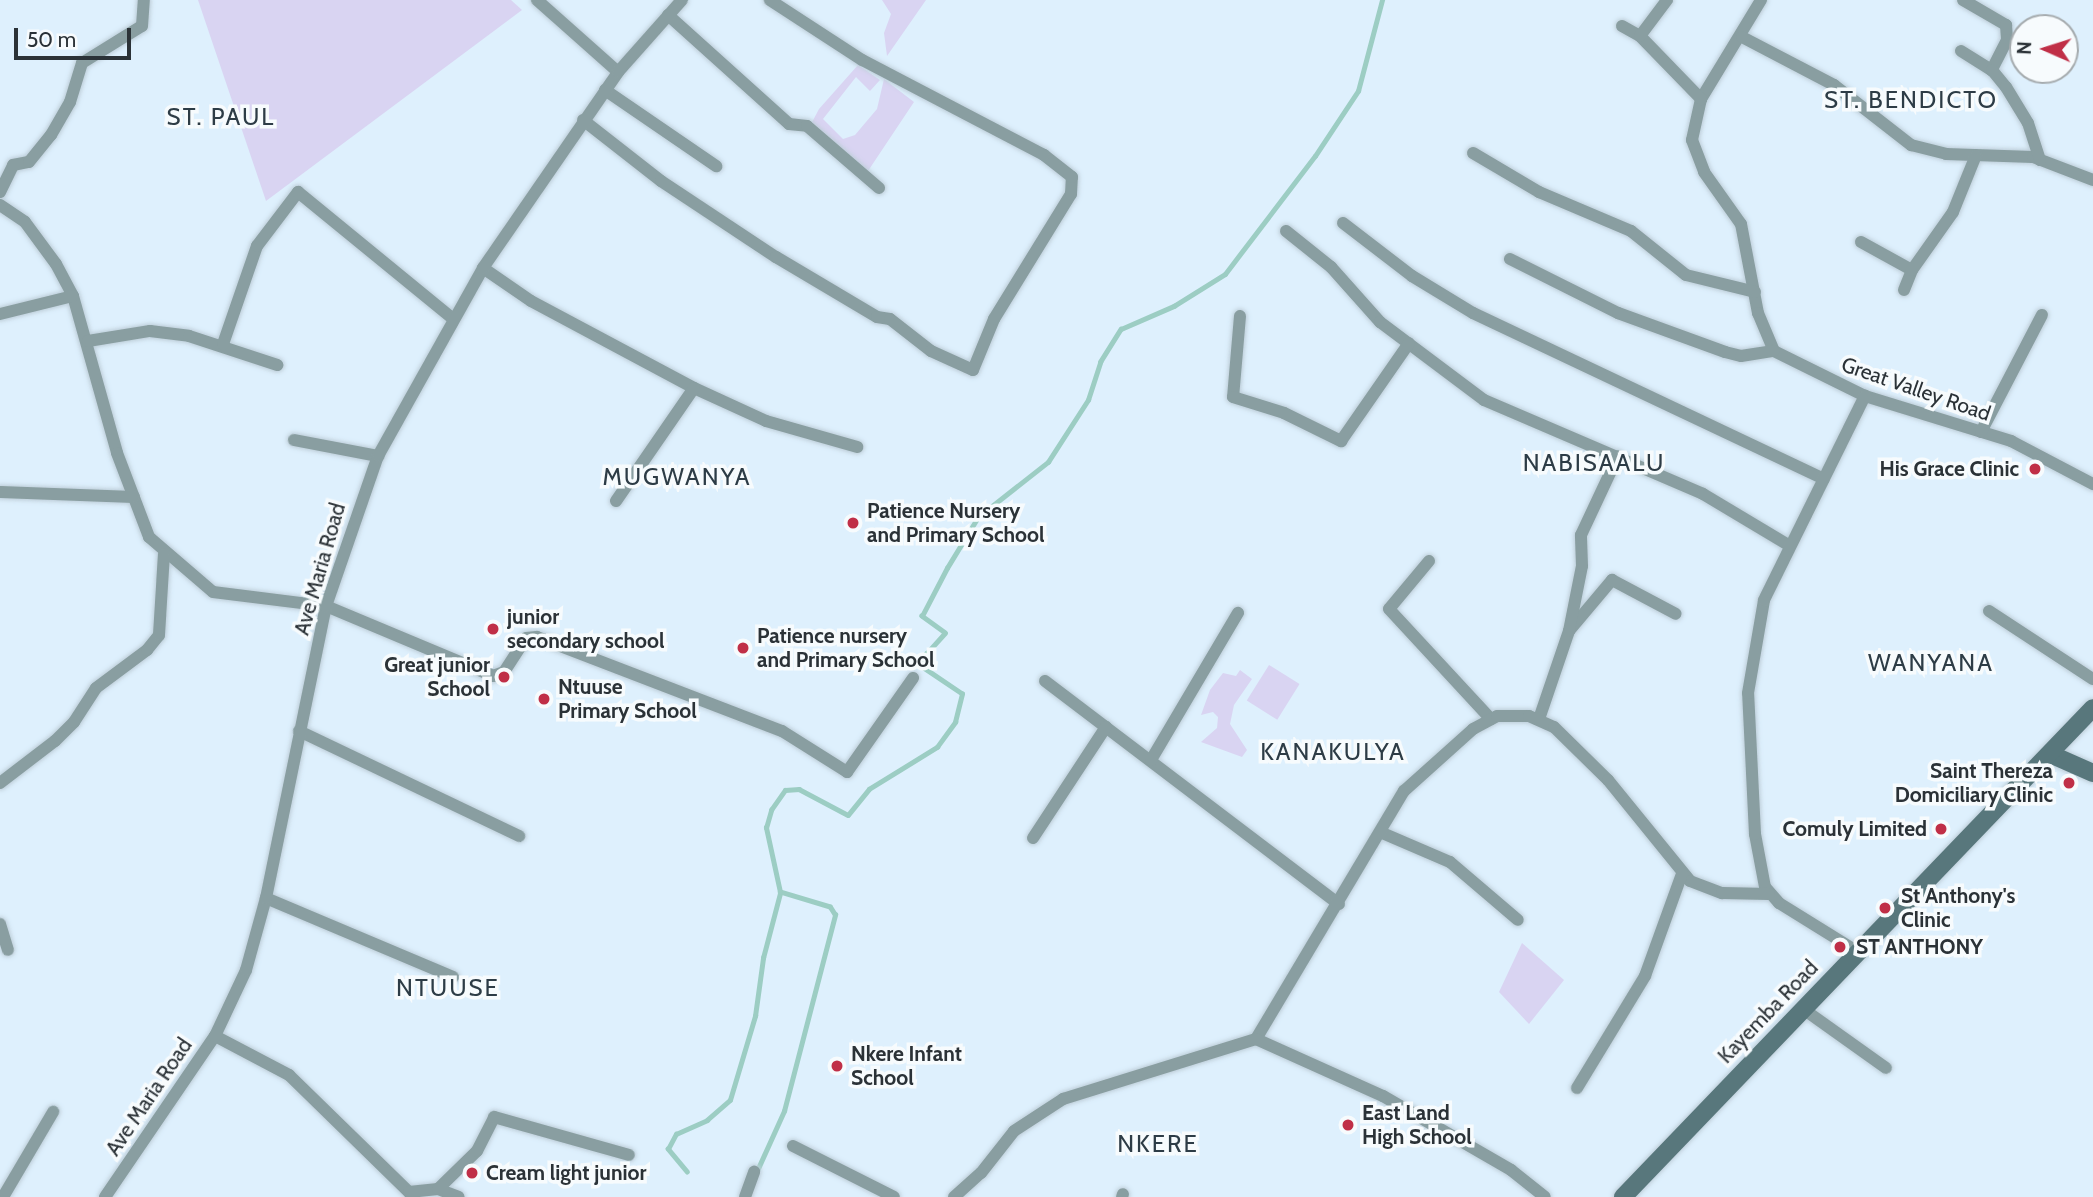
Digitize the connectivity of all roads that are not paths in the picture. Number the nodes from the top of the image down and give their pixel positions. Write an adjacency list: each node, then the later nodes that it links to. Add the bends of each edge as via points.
1 (144, 0): 24 (street, via 142,26 82,63 70,102 51,135 29,162 13,165)
2 (537, 0): 14 (street)
3 (682, 0): 8 (street, Ave Maria Road)
4 (770, 0): 17 (street, via 862,60 1044,155 1072,177 1071,194 994,319 973,370 931,351 890,319 877,317 776,257 661,181)
5 (1667, 0): 10 (street)
6 (1761, 0): 11 (street)
7 (1962, 0): 13 (street, via 2006,25 2007,40)
8 (668, 15): 14 (street, Ave Maria Road); 23 (street, via 770,109 789,124 807,126)
9 (1622, 26): 10 (street)
10 (1640, 36): 16 (street)
11 (1742, 37): 16 (street); 19 (street, via 1834,85 1911,145)
12 (1961, 51): 13 (street)
13 (1992, 70): 20 (street, via 2028,123)
14 (618, 72): 15 (street, Ave Maria Road)
15 (605, 90): 17 (street, Ave Maria Road); 21 (street)
16 (1701, 99): 33 (street, via 1692,128 1694,150 1741,224)
17 (583, 120): 30 (street, Ave Maria Road)
18 (1473, 153): 33 (street, via 1539,192 1631,231 1686,275)
19 (1976, 155): 20 (street); 31 (street, via 1953,212)
20 (2040, 160): 22 (street)
21 (716, 166)
22 (2093, 180)
23 (879, 188)
24 (0, 192)
25 (0, 205): 34 (street, via 25,222 56,264)
26 (1343, 223): 51 (street, via 1412,276 1473,313)
27 (1286, 231): 40 (street, via 1331,267 1380,323)
28 (1861, 242): 31 (street)
29 (1510, 260): 42 (street, via 1618,313 1725,352 1741,356)
30 (483, 268): 38 (street, Ave Maria Road); 44 (street, via 531,301)
31 (1912, 270): 32 (street)
32 (1904, 290)
33 (1755, 292): 42 (street)
34 (72, 296): 35 (street); 39 (street)
35 (0, 314)
36 (2042, 315): 46 (street)
37 (1240, 316): 40 (street, via 1233,397 1284,413 1341,441)
38 (453, 319): 41 (street, via 298,192 257,246); 49 (street, Ave Maria Road)
39 (88, 341): 41 (street, via 150,331); 54 (street)
40 (1409, 343): 50 (street, via 1484,400)
41 (223, 344): 43 (street)
42 (1774, 351): 45 (street, Great Valley Road)
43 (277, 365)
44 (694, 388): 48 (street, via 766,421); 55 (street)
45 (1865, 396): 46 (street, Great Valley Road); 51 (street)
46 (1980, 432): 52 (street, Great Valley Road, via 2011,441)
47 (294, 440): 49 (street)
48 (857, 447)
49 (378, 456): 59 (street, Ave Maria Road)
50 (1618, 456): 56 (street, via 1726,506); 63 (street, via 1581,535 1582,566)
51 (1824, 479): 56 (street)
52 (2093, 484)
53 (0, 492): 54 (street)
54 (134, 498): 57 (street, via 149,537)
55 (616, 501)
56 (1790, 546): 80 (street, via 1764,600 1748,693 1755,834)
57 (164, 554): 59 (street, via 213,592); 75 (street, via 159,635 147,650 96,688 75,722 55,741)
58 (1429, 561): 68 (street, via 1389,610)
59 (326, 606): 64 (street, via 493,676 504,672 526,638 537,637 782,731 847,772); 71 (street, Ave Maria Road)
60 (1989, 611): 65 (street)
61 (1238, 613): 73 (street)
62 (1676, 614): 63 (street, via 1612,580)
63 (1569, 631): 69 (street)
64 (912, 678)
65 (2093, 679)
66 (1045, 681): 70 (street)
67 (2093, 708): 72 (street, Kayemba Road)
68 (1491, 719): 69 (street, via 1513,714); 76 (street, via 1410,784)
69 (1539, 719): 79 (street, via 1608,780)
70 (1106, 727): 73 (street); 78 (street)
71 (299, 731): 77 (street); 81 (street, Ave Maria Road)
72 (2050, 754): 74 (street); 86 (street, Kayemba Road)
73 (1150, 760): 82 (street)
74 (2093, 773)
75 (0, 783)
76 (1380, 832): 82 (street); 83 (street, via 1450,862)
77 (519, 836)
78 (1033, 838)
79 (1682, 874): 80 (street, via 1722,893); 92 (street, via 1646,976)
80 (1769, 894): 86 (street)
81 (265, 898): 87 (street); 89 (street, Ave Maria Road, via 246,970)
82 (1339, 904): 90 (street)
83 (1518, 920)
84 (0, 924): 85 (street)
85 (8, 950)
86 (1858, 952): 88 (street, Kayemba Road)
87 (453, 977)
88 (1802, 1008): 91 (street); 106 (street, Kayemba Road)
89 (215, 1035): 98 (street, via 289,1076); 100 (street, Ave Maria Road)
90 (1256, 1040): 104 (street, via 1063,1099 1014,1131 981,1173); 105 (street, via 1383,1096 1511,1170)
91 (1886, 1068)
92 (1577, 1088)
93 (53, 1112): 99 (street)
94 (793, 1146): 103 (street)
95 (629, 1155): 97 (street, via 494,1117 477,1152)
96 (754, 1172): 102 (street)
97 (438, 1189): 98 (street); 101 (street)
98 (399, 1191)
99 (3, 1197)
100 (105, 1197)
101 (459, 1197)
102 (745, 1197)
103 (894, 1197)
104 (954, 1197)
105 (1545, 1197)
106 (1623, 1197)

